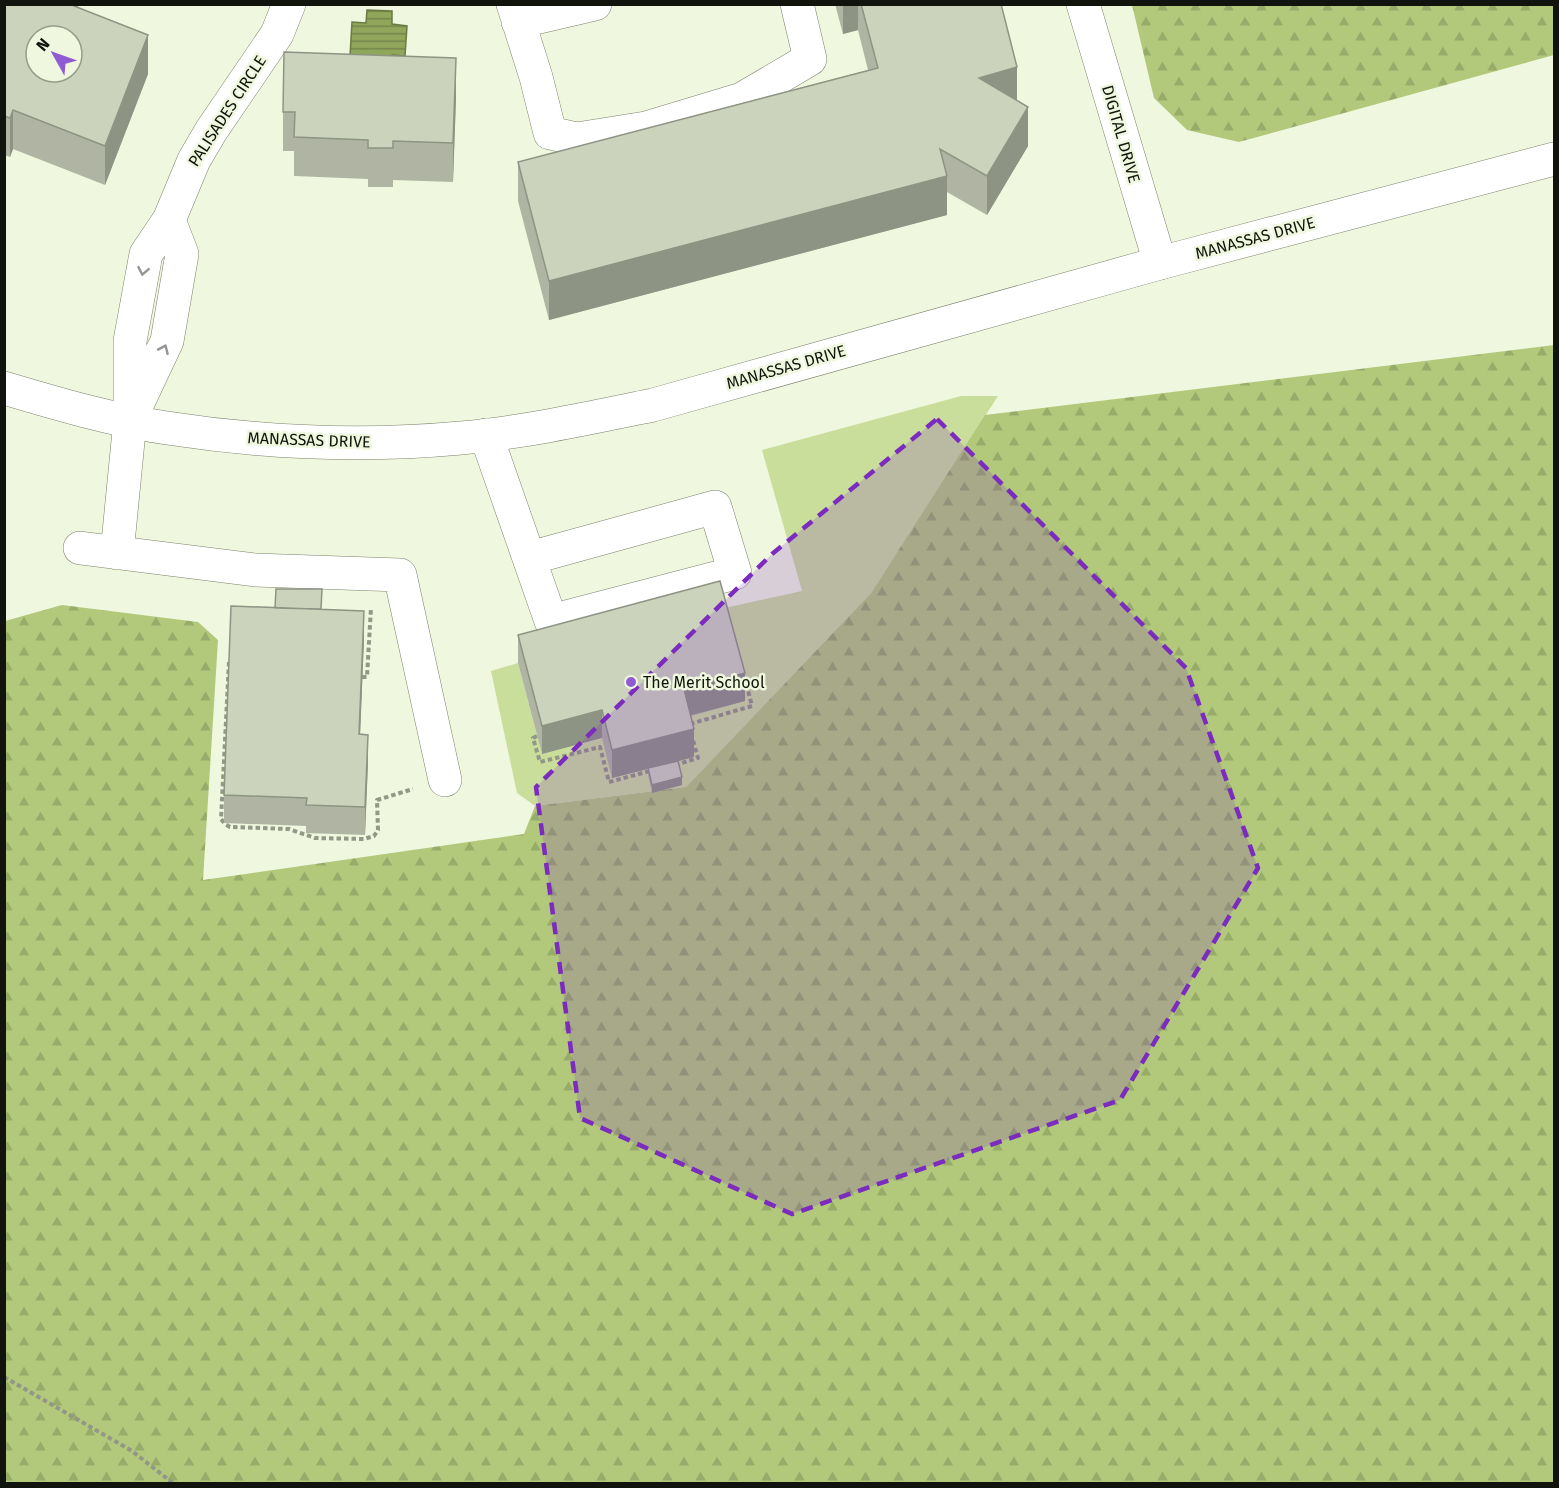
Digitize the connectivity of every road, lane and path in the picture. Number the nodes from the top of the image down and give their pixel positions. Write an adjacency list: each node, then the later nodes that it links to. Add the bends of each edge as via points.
1 (289, 4): 9 (main road, PALISADES CIRCLE, via 277,33 194,160 169,220 146,254 130,341)
2 (595, 4): 5 (main road)
3 (797, 4): 5 (main road, via 810,58 742,99 646,128 578,139 550,133)
4 (1083, 4): 7 (main road, DIGITAL DRIVE)
5 (516, 13)
6 (1554, 159): 7 (main road, MANASSAS DRIVE)
7 (1160, 263): 10 (main road, MANASSAS DRIVE, via 653,405)
8 (4, 388): 9 (main road, MANASSAS DRIVE)
9 (130, 421): 10 (main road, MANASSAS DRIVE, via 288,441 363,444); 12 (main road, PALISADES CIRCLE)
10 (486, 435): 13 (main road)
11 (80, 548): 12 (main road)
12 (117, 553): 21 (main road, via 255,570 400,575)
13 (530, 558): 13 (main road, via 551,621 735,573 715,507)
14 (371, 605): 17 (path, via 367,677)
15 (229, 654): 21 (path, via 222,819 225,824 234,828 294,830 315,838 364,839 378,830 377,800)
16 (744, 674): 19 (path, via 752,706 690,724 698,758)
17 (362, 676)
18 (537, 736): 20 (path, via 533,738 540,762 600,747 609,782)
19 (665, 767)
20 (654, 770)
21 (445, 780)
22 (4, 1377): 23 (path, via 132,1452)
23 (174, 1484)

